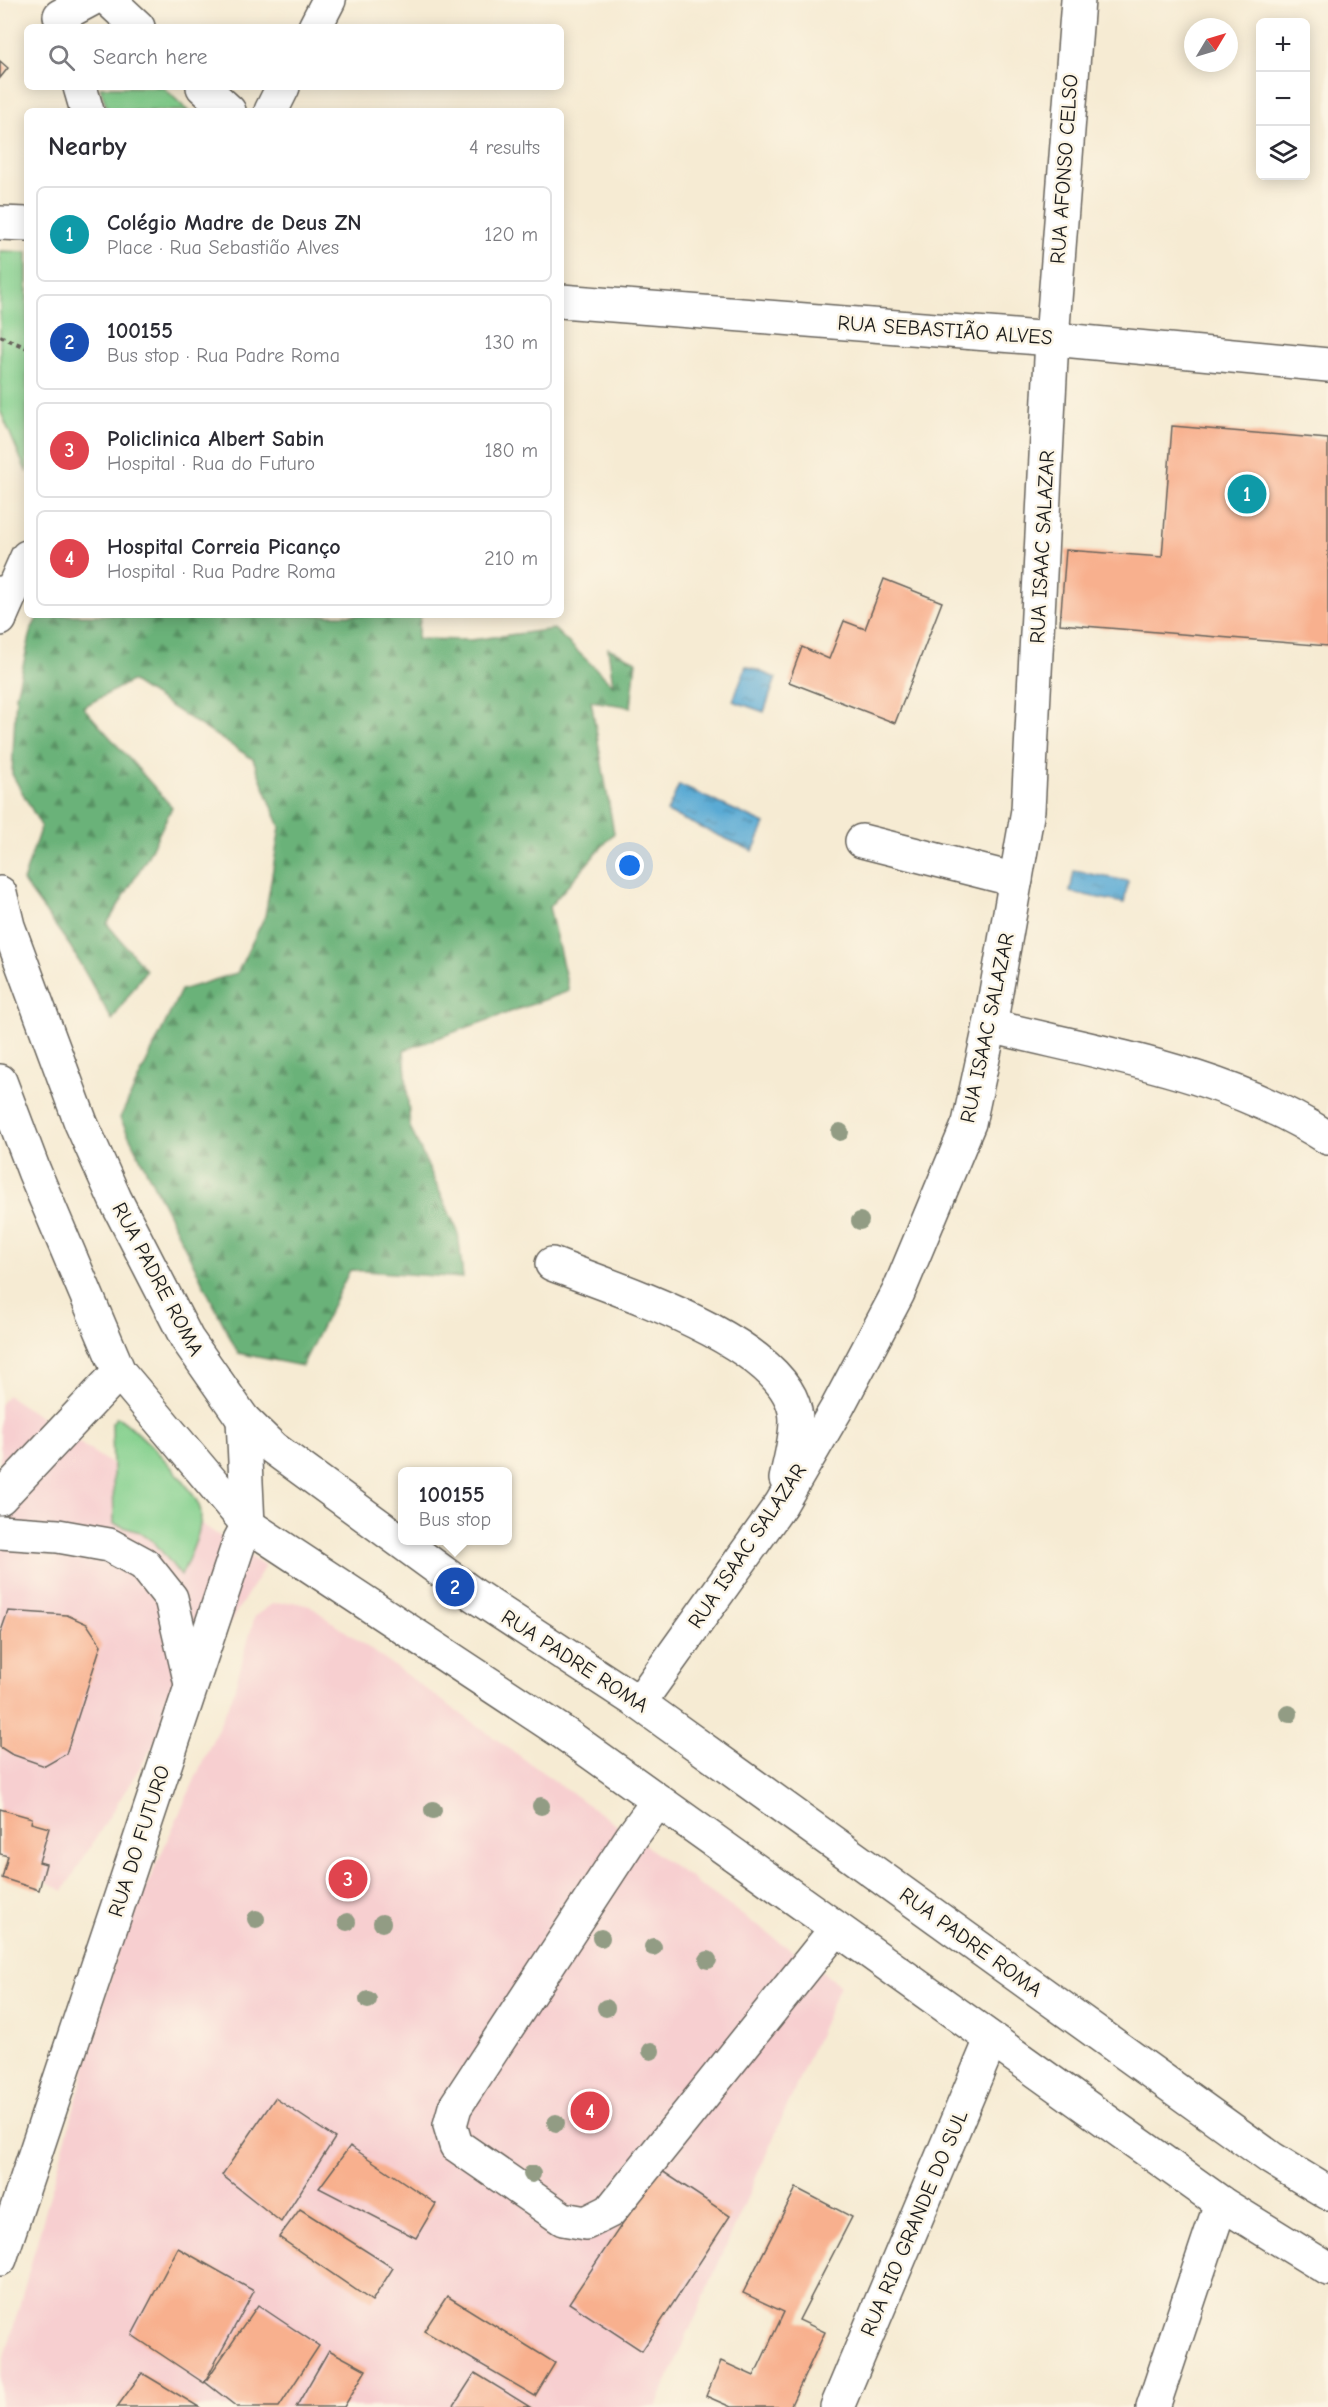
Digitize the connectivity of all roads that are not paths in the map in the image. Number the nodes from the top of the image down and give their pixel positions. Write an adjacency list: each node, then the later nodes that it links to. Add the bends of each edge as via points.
1 (90, 0): 5 (street)
2 (109, 0): 6 (street)
3 (329, 0): 7 (street)
4 (1078, 0): 17 (street, RUA AFONSO CELSO)
5 (57, 14)
6 (135, 24)
7 (317, 24)
8 (81, 90): 11 (street)
9 (206, 90): 12 (street)
10 (282, 90): 13 (street)
11 (86, 108)
12 (226, 108)
13 (272, 108)
14 (0, 223): 15 (street)
15 (24, 224)
16 (564, 301): 17 (street, RUA SEBASTIÃO ALVES)
17 (1052, 339): 18 (street, RUA SEBASTIÃO ALVES); 23 (street, RUA ISAAC SALAZAR, via 1028,810)
18 (1328, 365)
19 (24, 564): 21 (street)
20 (0, 593): 21 (street)
21 (0, 618)
22 (862, 841): 23 (street)
23 (1016, 880): 25 (street, RUA ISAAC SALAZAR)
24 (0, 893): 30 (street, RUA PADRE ROMA, via 8,926 81,1123 115,1200 187,1339)
25 (990, 1026): 27 (street, via 1189,1075 1302,1121); 32 (street, RUA ISAAC SALAZAR, via 969,1123 898,1293)
26 (0, 1081): 29 (street)
27 (1328, 1138)
28 (552, 1264): 32 (street, via 712,1330 776,1375 796,1412)
29 (119, 1372): 31 (street); 33 (street)
30 (243, 1419): 33 (street, RUA DO FUTURO); 35 (street, RUA PADRE ROMA, via 273,1449)
31 (0, 1498)
32 (781, 1504): 38 (street, RUA ISAAC SALAZAR)
33 (248, 1525): 37 (street, RUA DO FUTURO); 39 (street, via 565,1734)
34 (0, 1532): 37 (street, via 109,1545 144,1564 171,1598)
35 (398, 1540)
36 (405, 1545): 38 (street, RUA PADRE ROMA)
37 (191, 1684): 44 (street, RUA DO FUTURO)
38 (639, 1703): 42 (street, RUA PADRE ROMA, via 1271,2158)
39 (658, 1801): 40 (street); 40 (street, via 455,2107 450,2125 456,2145 563,2219 585,2223 610,2211)
40 (836, 1929): 41 (street, via 904,1974)
41 (991, 2040): 43 (street); 46 (street, RUA RIO GRANDE DO SUL)
42 (1328, 2193)
43 (1221, 2203): 45 (street); 47 (street)
44 (0, 2259)
45 (1328, 2269)
46 (837, 2407)
47 (1153, 2407)

